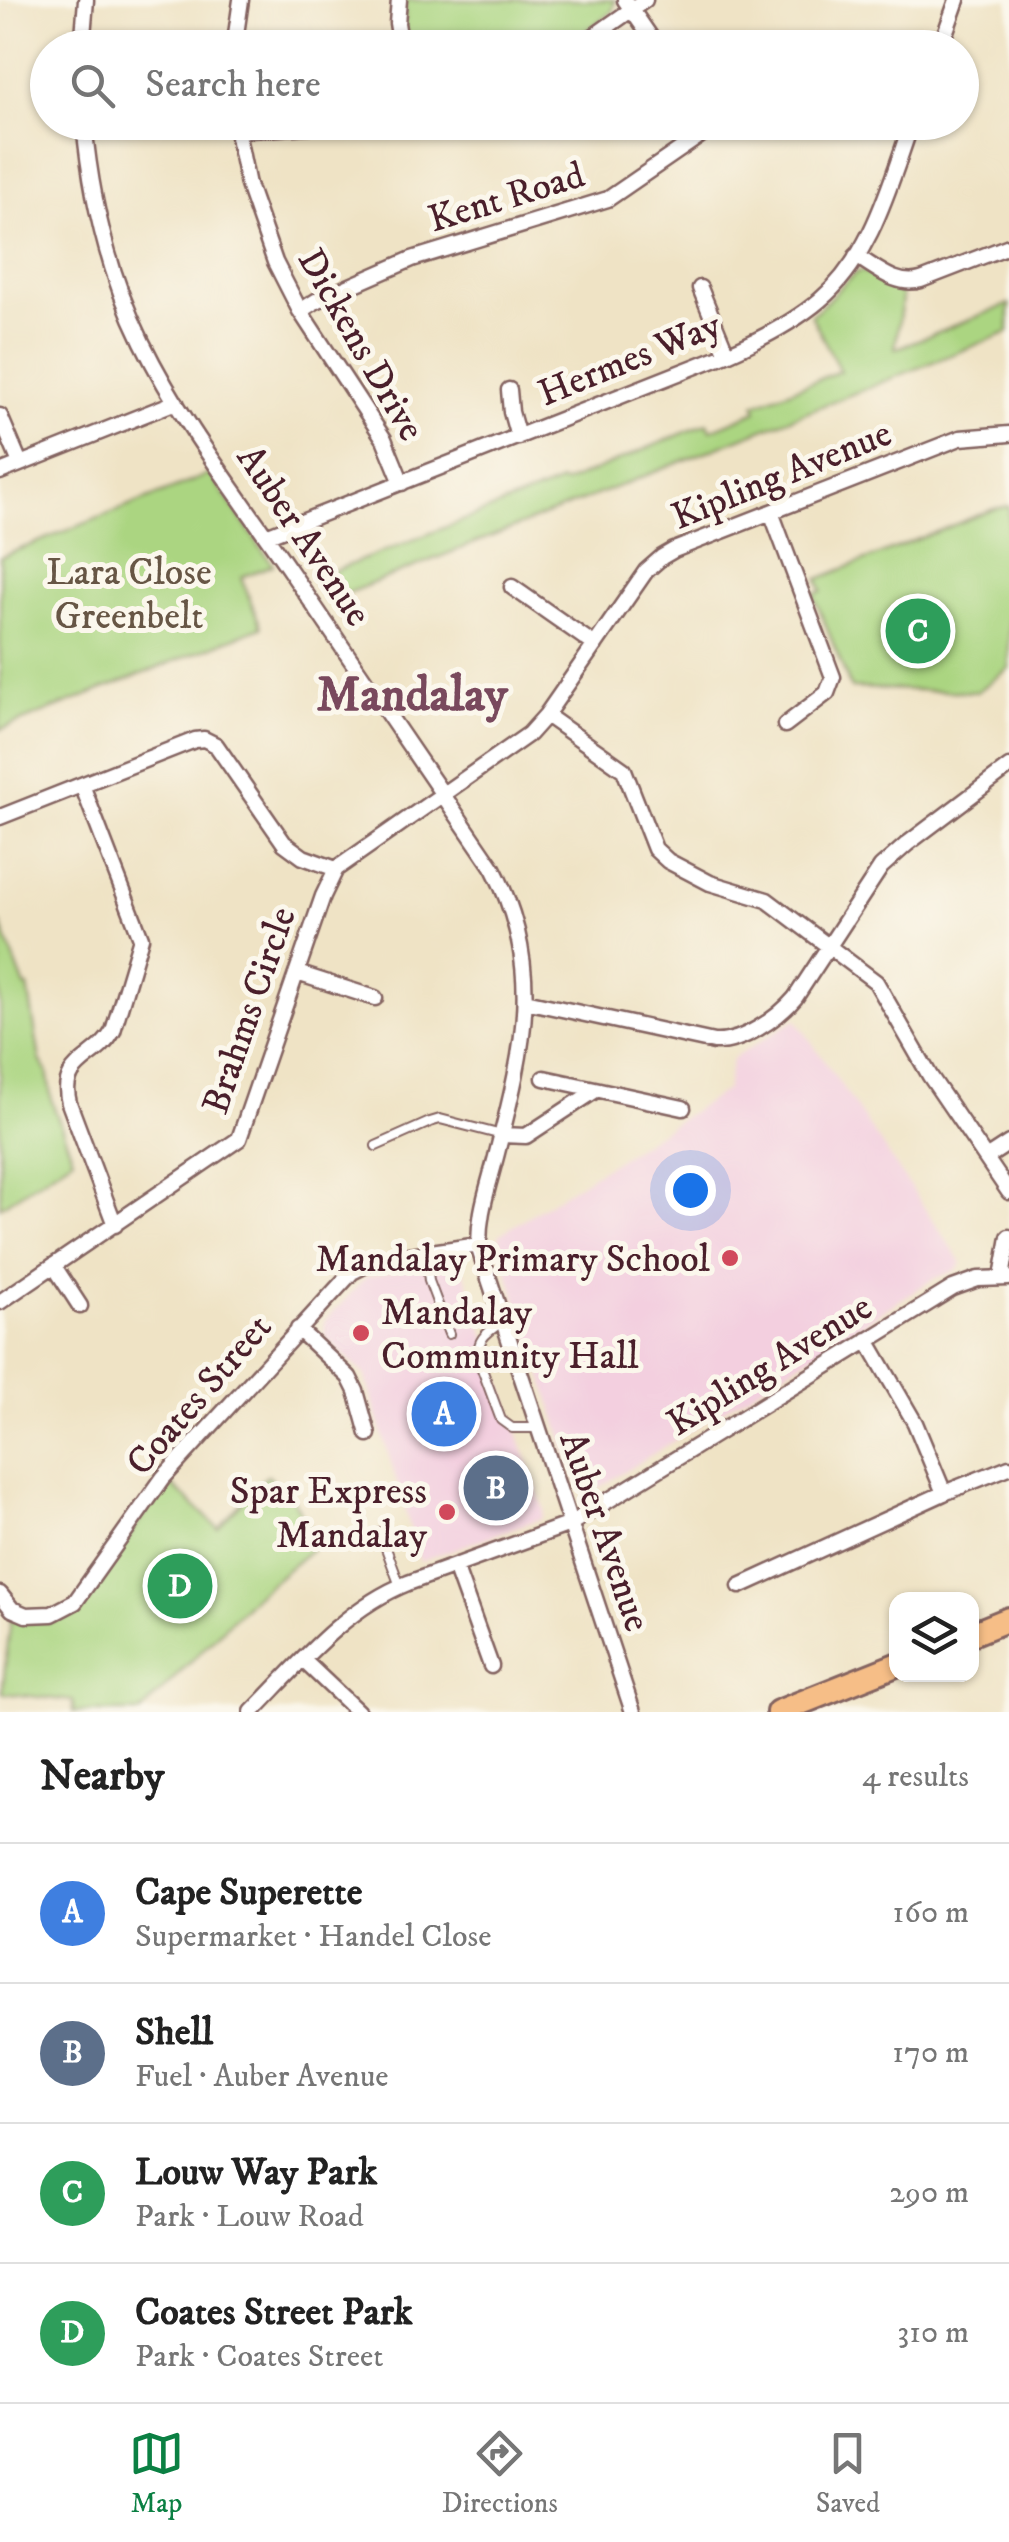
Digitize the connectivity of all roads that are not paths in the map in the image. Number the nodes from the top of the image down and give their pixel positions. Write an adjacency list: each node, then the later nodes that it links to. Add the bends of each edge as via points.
1 (86, 0): 7 (street)
2 (241, 0): 8 (street)
3 (399, 0): 9 (street)
4 (645, 0): 6 (street)
5 (957, 0): 12 (street)
6 (628, 5): 10 (street); 11 (street)
7 (84, 30)
8 (237, 30)
9 (398, 30)
10 (598, 30)
11 (645, 30)
12 (946, 30)
13 (86, 140): 23 (street, Auber Avenue, via 114,274)
14 (238, 140): 20 (street, Dickens Drive, via 260,224)
15 (691, 140): 20 (street, Kent Road, via 608,199 412,259)
16 (905, 140): 18 (street, Hermes Way)
17 (1009, 246): 18 (street, via 907,283)
18 (856, 256): 21 (street, Hermes Way, via 822,299)
19 (700, 288): 21 (street)
20 (300, 311): 29 (street, Dickens Drive, via 377,427)
21 (727, 354): 26 (street, Hermes Way)
22 (509, 390): 26 (street)
23 (176, 402): 27 (street); 31 (street, Auber Avenue)
24 (0, 416): 27 (street)
25 (1009, 434): 30 (street, Kipling Avenue, via 960,438)
26 (518, 437): 29 (street, Hermes Way)
27 (20, 464): 28 (street)
28 (0, 472)
29 (402, 483): 31 (street, Hermes Way)
30 (771, 512): 33 (street, Kipling Avenue, via 662,557); 35 (street, via 833,678 827,693)
31 (266, 536): 38 (street, Auber Avenue)
32 (512, 587): 33 (street)
33 (595, 645): 34 (street, Kipling Avenue)
34 (546, 715): 38 (street, Kipling Avenue); 41 (street, via 624,770 655,849 668,862 710,884 767,900)
35 (785, 725)
36 (1009, 767): 41 (street, via 890,858)
37 (82, 785): 39 (street); 40 (street, via 208,740 284,843); 53 (street, via 141,938 110,1038 76,1066 66,1085)
38 (442, 793): 40 (street, Brahms Circle); 44 (street, Auber Avenue, via 511,906)
39 (0, 817)
40 (336, 869): 42 (street, Brahms Circle)
41 (829, 946): 44 (street, via 787,1008 728,1042); 51 (street, via 879,986)
42 (297, 973): 43 (street); 53 (street, Brahms Circle, via 239,1139)
43 (374, 998)
44 (525, 1001): 48 (street, Auber Avenue, via 518,1072)
45 (544, 1078): 46 (street)
46 (596, 1090): 47 (street); 48 (street, via 526,1136)
47 (683, 1108)
48 (502, 1136): 50 (lane, via 436,1120); 55 (street, Auber Avenue)
49 (1009, 1143): 51 (street)
50 (376, 1146)
51 (986, 1158): 52 (street)
52 (1009, 1192)
53 (115, 1225): 57 (street, Brahms Circle)
54 (1009, 1237): 58 (street)
55 (479, 1244): 56 (street, Coates Street); 61 (street, Auber Avenue)
56 (426, 1252): 62 (street, Coates Street, via 376,1260 352,1272); 63 (lane)
57 (54, 1266): 59 (street, Brahms Circle); 60 (street)
58 (1005, 1278): 64 (street, Kipling Avenue, via 953,1288)
59 (0, 1302)
60 (80, 1306)
61 (502, 1322): 65 (street, Auber Avenue); 65 (lane, via 481,1338 479,1361 501,1420 512,1428)
62 (298, 1330): 66 (street, via 353,1384); 74 (street, Coates Street, via 163,1478 75,1602 52,1614 26,1616)
63 (449, 1334)
64 (867, 1340): 68 (street, via 915,1423); 69 (street, Kipling Avenue)
65 (538, 1428): 69 (street, Auber Avenue)
66 (368, 1434)
67 (1009, 1468): 68 (street)
68 (944, 1493): 73 (street)
69 (570, 1524): 71 (street); 82 (street, Auber Avenue)
70 (380, 1532): 72 (lane)
71 (455, 1566): 72 (street); 78 (street)
72 (400, 1586): 77 (street, via 336,1628)
73 (740, 1586)
74 (0, 1594)
75 (1009, 1619): 76 (main road)
76 (979, 1631)
77 (303, 1660): 80 (street); 81 (street)
78 (491, 1666)
79 (889, 1667): 83 (main road)
80 (252, 1712)
81 (358, 1712)
82 (633, 1712)
83 (778, 1712)

